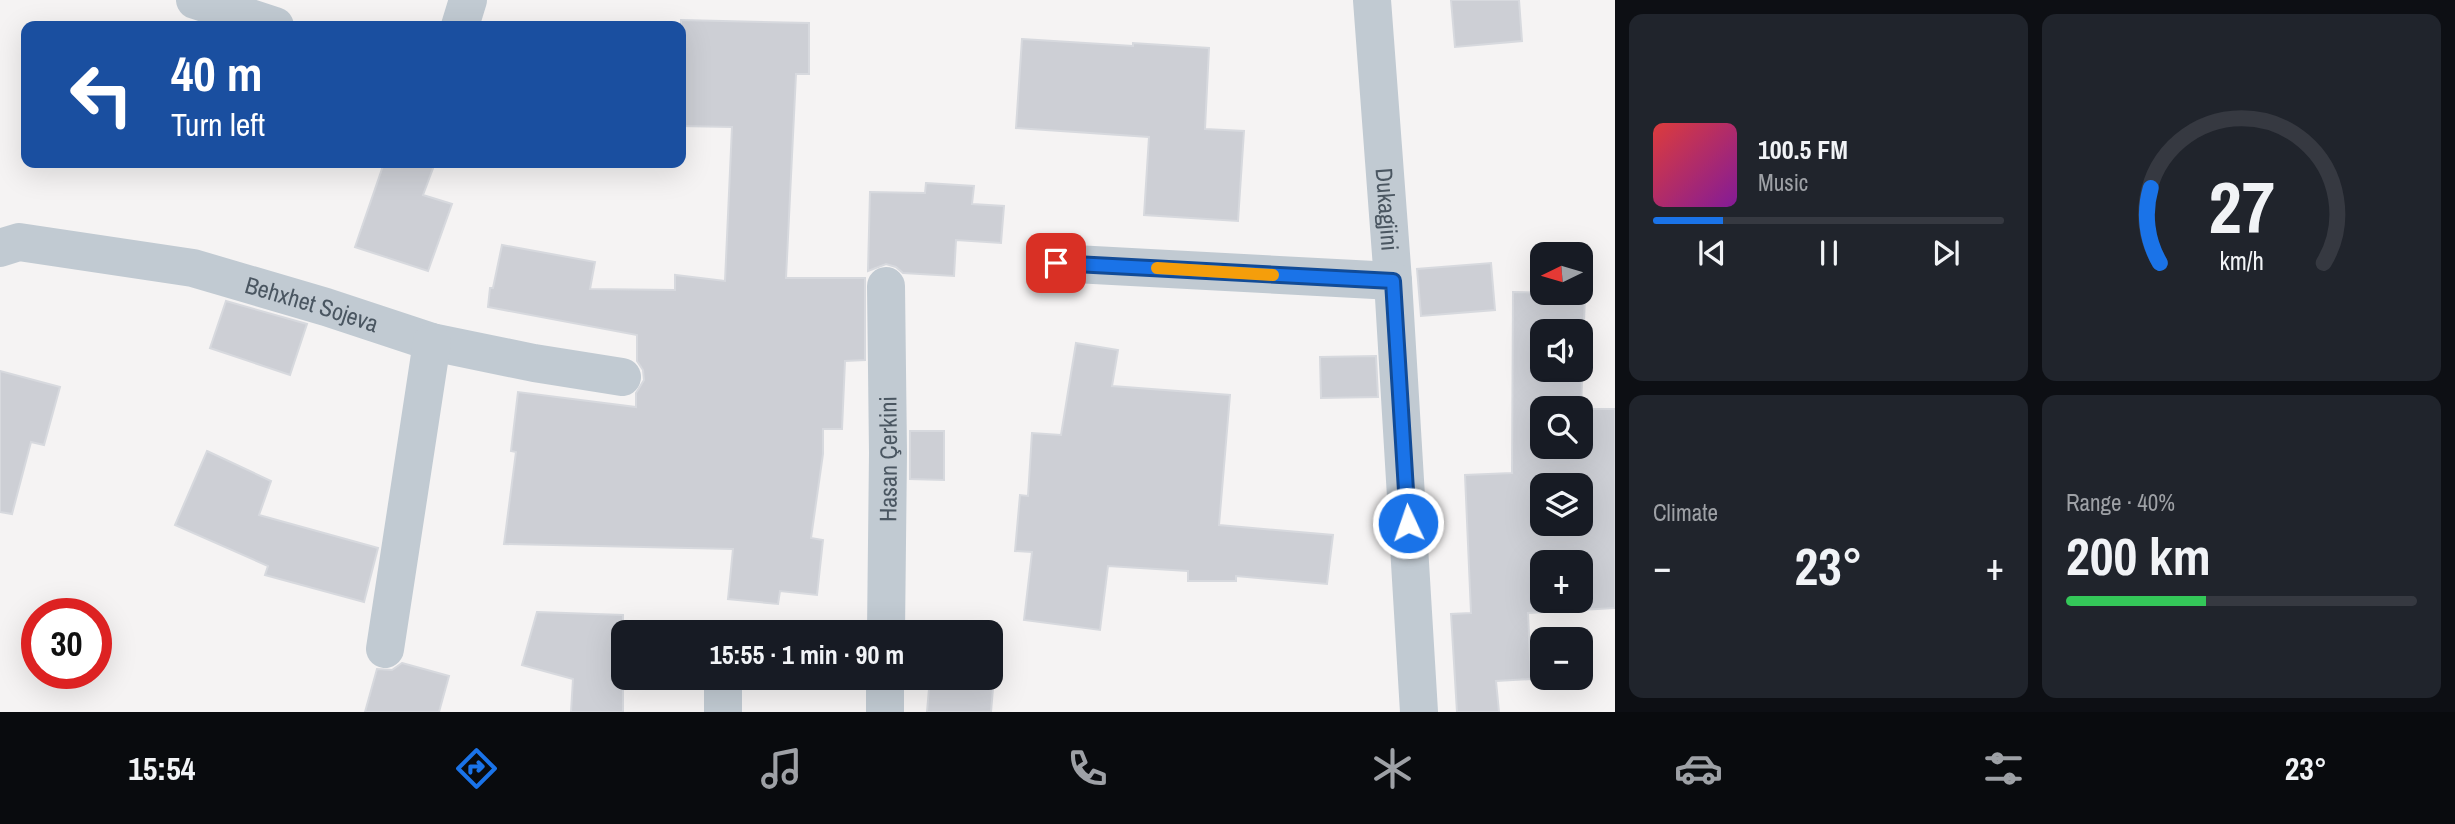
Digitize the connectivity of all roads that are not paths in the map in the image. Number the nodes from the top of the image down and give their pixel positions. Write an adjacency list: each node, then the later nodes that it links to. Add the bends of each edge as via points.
1 (195, 0): 4 (street)
2 (468, 0): 5 (street)
3 (1372, 0): 8 (street, Dukagjini)
4 (260, 21)
5 (462, 21)
6 (0, 248): 10 (street, Behxhet Sojeva, via 30,243 193,268)
7 (1056, 263): 8 (street)
8 (1393, 281): 18 (street, Dukagjini)
9 (886, 286): 12 (street, Hasan Çerkini)
10 (432, 342): 11 (street, Behxhet Sojeva); 13 (street)
11 (622, 377)
12 (886, 620)
13 (385, 649)
14 (723, 690): 16 (street)
15 (885, 690): 17 (street)
16 (723, 712)
17 (885, 712)
18 (1419, 712)

